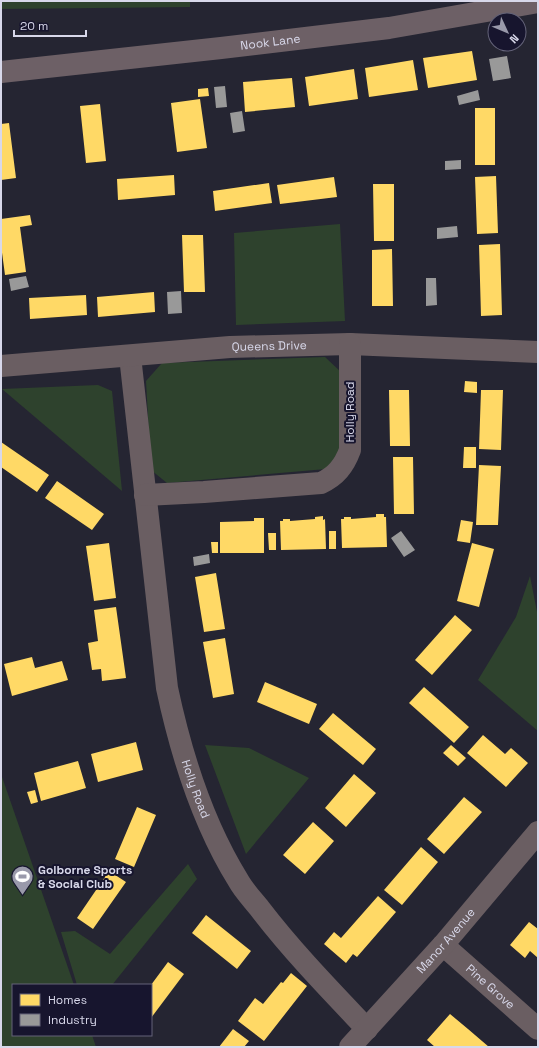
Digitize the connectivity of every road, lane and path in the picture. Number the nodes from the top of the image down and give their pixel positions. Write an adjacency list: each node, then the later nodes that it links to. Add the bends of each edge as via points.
1 (538, 2): 2 (street, Nook Lane, via 390,28)
2 (1, 72)
3 (350, 344): 4 (street, Queens Drive); 5 (street, Queens Drive, via 230,347); 7 (street, Holly Road, via 350,450 346,462 330,478 321,483)
4 (538, 352)
5 (130, 356): 6 (street, Queens Drive); 7 (street, Holly Road)
6 (1, 366)
7 (145, 495): 10 (street, Holly Road, via 167,688 178,738 212,831 239,882 283,940)
8 (538, 832): 9 (street, Manor Avenue)
9 (443, 945): 10 (street, Manor Avenue); 11 (street, Pine Grove)
10 (367, 1029): 12 (street, Manor Avenue)
11 (538, 1029)
12 (350, 1047)

